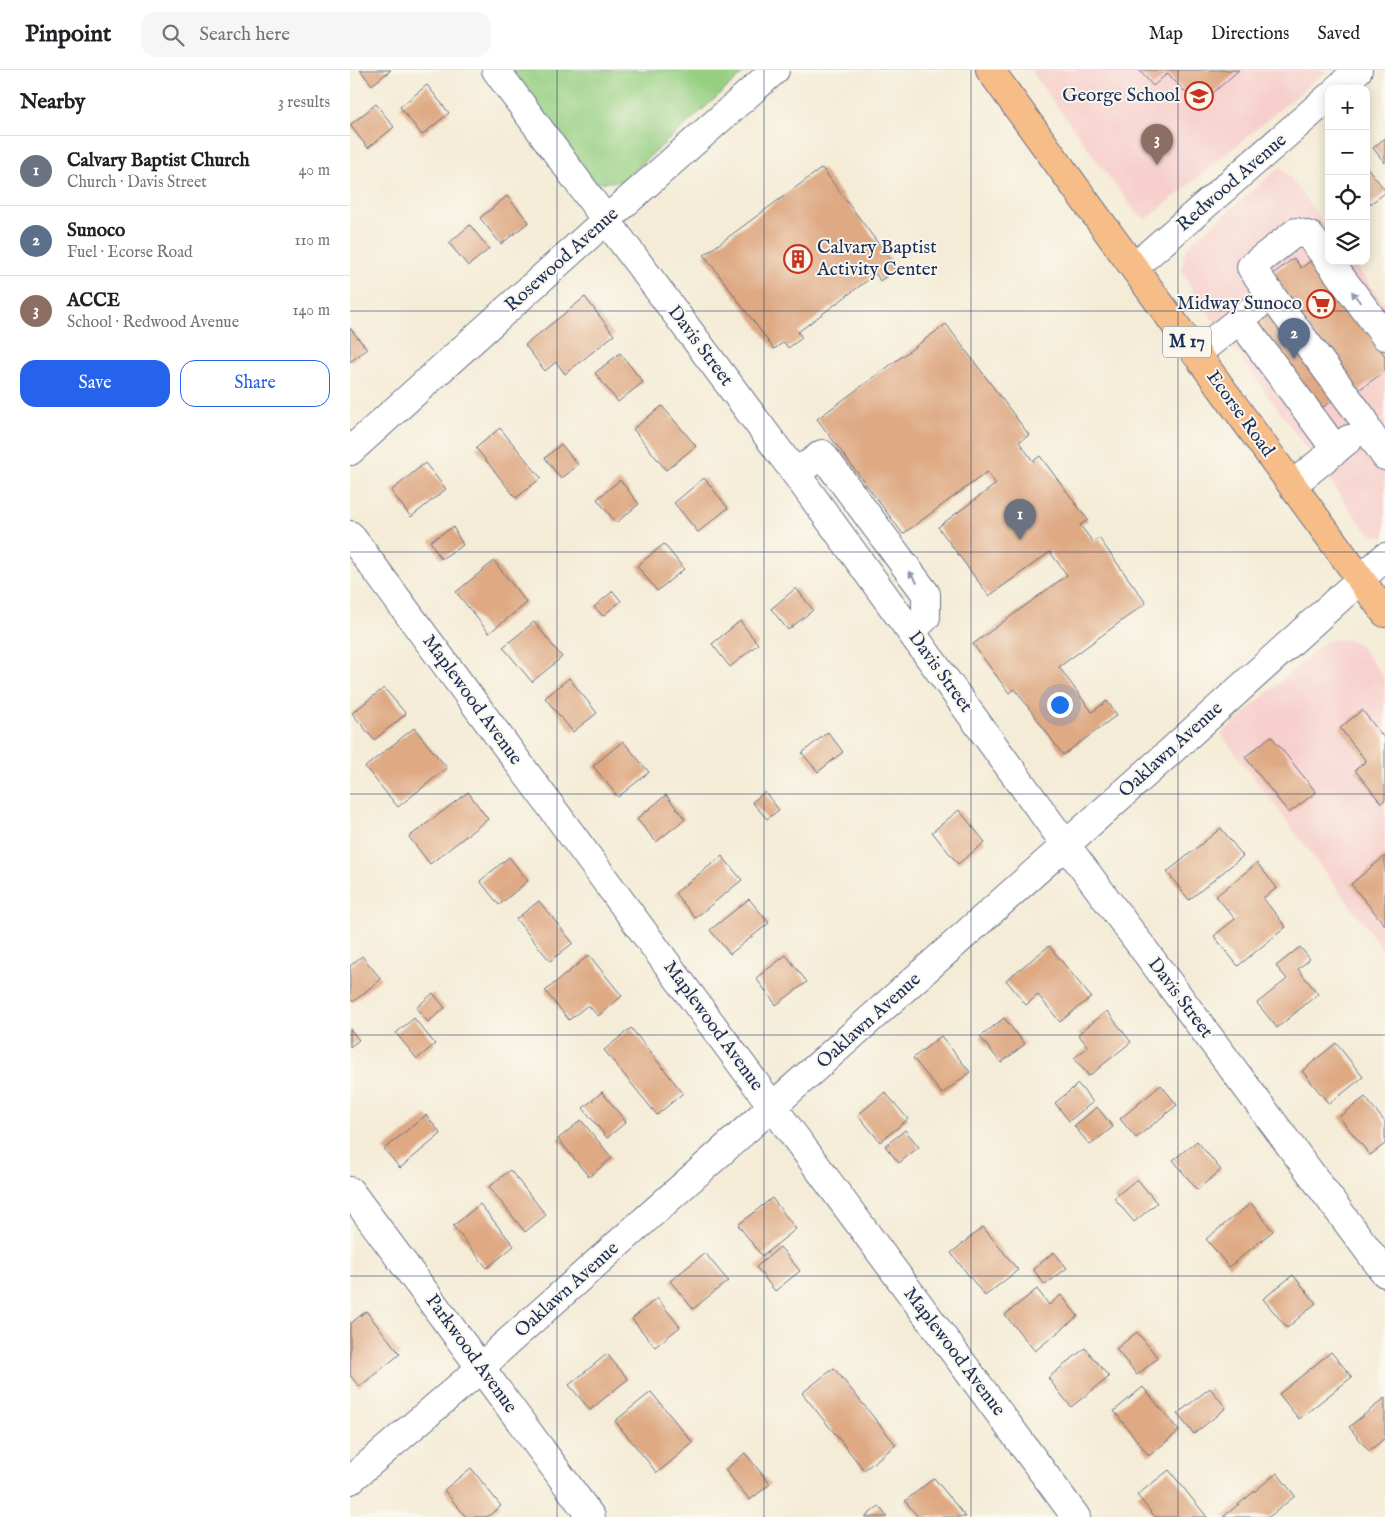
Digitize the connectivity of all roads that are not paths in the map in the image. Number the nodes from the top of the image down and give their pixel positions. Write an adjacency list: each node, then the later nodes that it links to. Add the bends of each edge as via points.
1 (496, 70): 7 (street, Davis Street)
2 (775, 70): 7 (street, Rosewood Avenue)
3 (990, 70): 8 (main road, Ecorse Road / M 17)
4 (1358, 70): 5 (street)
5 (1341, 85)
6 (1325, 100): 8 (street, Redwood Avenue)
7 (606, 220): 15 (street, Rosewood Avenue); 22 (street, Davis Street)
8 (1134, 267): 12 (main road, Ecorse Road / M 17)
9 (1265, 286): 10 (street); 11 (street, one-way to 9, via 1310,236); 13 (street, via 1364,420)
10 (1240, 320): 12 (street); 14 (street)
11 (1385, 336)
12 (1196, 354): 17 (main road, Ecorse Road / M 17)
13 (1365, 426): 14 (street); 16 (street)
14 (1336, 450): 17 (street)
15 (350, 452)
16 (1385, 456)
17 (1292, 485): 20 (main road, Ecorse Road / M 17)
18 (350, 535): 23 (street, Maplewood Avenue)
19 (1385, 557): 20 (street, Oaklawn Avenue)
20 (1360, 578): 21 (main road, Ecorse Road / M 17); 22 (street, Oaklawn Avenue)
21 (1385, 613)
22 (1066, 845): 23 (street, Oaklawn Avenue); 25 (street, Davis Street)
23 (772, 1107): 26 (street, Oaklawn Avenue); 29 (street, Maplewood Avenue)
24 (350, 1191): 26 (street, Parkwood Avenue)
25 (1385, 1273)
26 (481, 1368): 27 (street, Oaklawn Avenue); 28 (street, Parkwood Avenue)
27 (350, 1480)
28 (591, 1517)
29 (1076, 1517)

